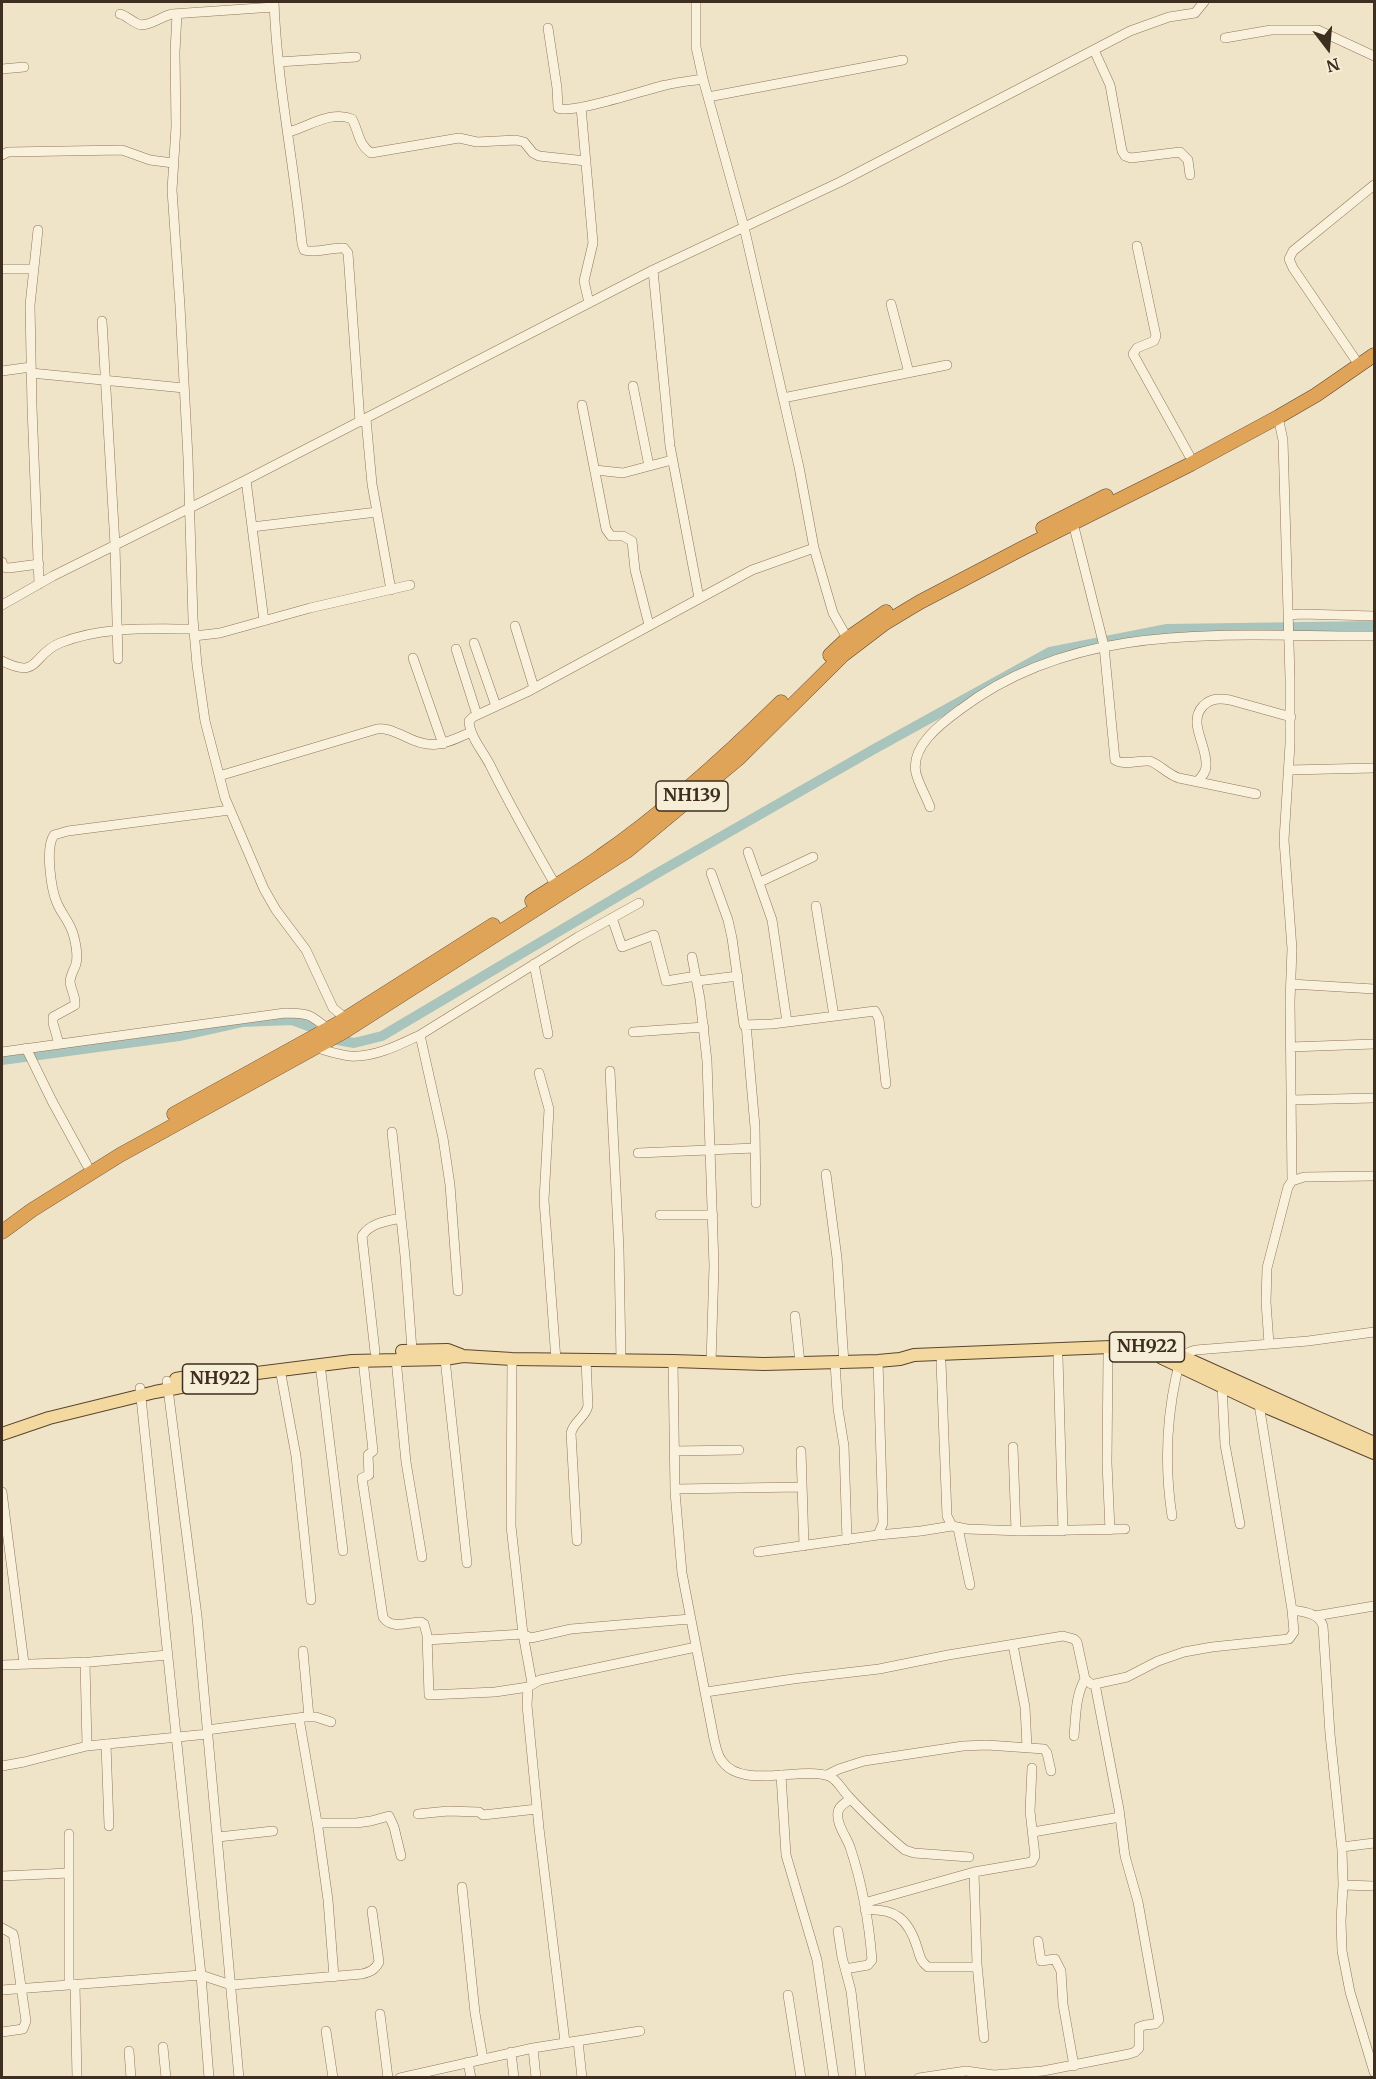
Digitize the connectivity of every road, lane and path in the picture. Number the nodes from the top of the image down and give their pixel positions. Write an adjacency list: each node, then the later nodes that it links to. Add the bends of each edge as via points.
1 (696, 2): 15 (street, via 696,46)
2 (1204, 2): 8 (street, via 1195,13 1141,27)
3 (274, 4): 5 (street); 12 (street)
4 (120, 14): 5 (street, via 145,25)
5 (177, 14): 21 (street)
6 (548, 28): 17 (street, via 558,108)
7 (1225, 38): 9 (street, via 1271,30 1318,30)
8 (1094, 50): 22 (street, via 1110,86 1125,156 1180,152 1188,160); 24 (street, via 840,182)
9 (1374, 56)
10 (356, 57): 12 (street)
11 (903, 60): 16 (street)
12 (279, 62): 18 (street)
13 (24, 67): 14 (street)
14 (2, 69)
15 (703, 79): 16 (street); 17 (street)
16 (708, 97): 24 (street)
17 (581, 107): 20 (street)
18 (288, 132): 20 (street, via 340,116 352,119 358,139 371,153 459,138 477,142 516,140 539,156); 46 (street, via 304,250 344,248 348,253)
19 (2, 155): 21 (street, via 122,150)
20 (586, 161): 30 (street, via 593,243 584,281)
21 (173, 163): 42 (street, via 172,204)
22 (1190, 175)
23 (1374, 185): 35 (street, via 1293,250 1289,259)
24 (744, 227): 29 (street); 43 (street)
25 (38, 230): 28 (street)
26 (1137, 246): 47 (street, via 1156,336 1134,354)
27 (2, 269): 28 (street)
28 (34, 269): 37 (street, via 30,305)
29 (652, 270): 30 (street); 48 (street)
30 (589, 303): 46 (street)
31 (891, 304): 39 (street)
32 (102, 321): 40 (street)
33 (1374, 345): 35 (highway, NH139)
34 (1374, 355): 45 (highway, NH139)
35 (1355, 359): 47 (highway, NH139, via 1293,399)
36 (947, 365): 39 (street)
37 (32, 370): 38 (street); 40 (street); 59 (street)
38 (2, 371)
39 (909, 373): 43 (street)
40 (105, 381): 42 (street); 56 (street)
41 (633, 386): 49 (street)
42 (184, 388): 52 (street)
43 (783, 398): 57 (street)
44 (582, 405): 50 (street)
45 (1278, 417): 54 (highway, NH139); 65 (street)
46 (363, 420): 51 (street); 53 (street)
47 (1190, 455): 54 (highway, NH139)
48 (672, 460): 49 (street); 63 (street)
49 (649, 466): 50 (street, via 623,473)
50 (595, 470): 68 (street, via 608,534 632,541)
51 (246, 480): 52 (street); 55 (street)
52 (190, 508): 56 (street); 71 (street)
53 (377, 512): 55 (street); 62 (street)
54 (1072, 518): 75 (highway, NH139, via 918,593 879,616); 76 (street)
55 (252, 527): 67 (street)
56 (115, 546): 60 (street); 70 (street)
57 (814, 548): 63 (street, via 752,570); 75 (street, via 831,605)
58 (2, 562): 59 (street, via 3,567 9,568)
59 (39, 564): 60 (street)
60 (39, 584): 64 (street)
61 (411, 585): 62 (street)
62 (391, 590): 67 (street)
63 (699, 598): 68 (street)
64 (2, 605)
65 (1288, 615): 66 (street); 72 (street)
66 (1374, 616)
67 (264, 621): 71 (street, via 220,633)
68 (649, 625): 81 (street)
69 (515, 626): 81 (street)
70 (117, 630): 71 (street); 78 (street); 80 (street, via 60,644 31,667 22,669)
71 (194, 632): 89 (street, via 205,721)
72 (1289, 636): 73 (street); 76 (street, via 1179,636); 84 (street)
73 (1374, 636)
74 (474, 643): 82 (street)
75 (850, 643): 98 (highway, NH139, via 649,821); 109 (highway, NH139, via 739,758 627,851)
76 (1104, 646): 90 (street, via 1115,759 1123,763 1151,761 1172,776); 92 (street, via 1035,667 979,696 940,725 921,748 916,766)
77 (456, 649): 83 (street)
78 (118, 658)
79 (413, 658): 86 (street)
80 (2, 661)
81 (534, 688): 82 (street)
82 (496, 706): 83 (street)
83 (477, 715): 85 (street, via 469,721)
84 (1291, 717): 88 (street); 90 (street, via 1220,698 1207,702 1197,718 1207,764)
85 (471, 732): 86 (street); 98 (street)
86 (443, 744): 89 (street, via 426,744 390,729 377,729)
87 (1374, 768): 88 (street)
88 (1289, 770): 106 (street, via 1284,840)
89 (219, 776): 93 (street)
90 (1197, 782): 91 (street)
91 (1256, 794)
92 (930, 807)
93 (230, 810): 109 (street, via 264,889 306,950 333,1008); 117 (street, via 68,831 51,838 55,896 74,935 76,955 70,981 75,1005 53,1017)
94 (748, 852): 97 (street)
95 (813, 857): 97 (street)
96 (711, 873): 104 (street, via 728,920)
97 (760, 882): 110 (street, via 774,931)
98 (555, 886): 109 (highway, NH139)
99 (639, 903): 101 (street)
100 (816, 906): 108 (street)
101 (612, 918): 103 (street); 105 (street, via 622,947 654,935 666,981)
102 (692, 957): 105 (street)
103 (534, 964): 115 (street); 116 (street)
104 (738, 976): 105 (street); 111 (street)
105 (696, 979): 112 (street)
106 (1291, 984): 107 (street); 119 (street)
107 (1374, 989)
108 (834, 1016): 110 (street); 125 (street, via 877,1013)
109 (350, 1022): 113 (highway, NH139); 120 (highway, NH139)
110 (787, 1022): 111 (street)
111 (746, 1024): 130 (street)
112 (704, 1027): 114 (street); 129 (street)
113 (328, 1029): 117 (street, via 311,1015 285,1013); 132 (highway, NH139)
114 (633, 1032)
115 (548, 1034)
116 (420, 1035): 120 (street, via 364,1055 339,1055); 143 (street, via 447,1161)
117 (59, 1044): 122 (street)
118 (1374, 1044): 119 (street)
119 (1290, 1047): 127 (street)
120 (317, 1048): 136 (highway, NH139)
121 (2, 1052): 122 (street)
122 (28, 1052): 132 (street)
123 (610, 1071): 160 (street)
124 (538, 1073): 157 (street, via 549,1109 544,1200)
125 (886, 1084)
126 (1374, 1098): 127 (street)
127 (1291, 1100): 135 (street)
128 (392, 1132): 140 (street)
129 (709, 1148): 130 (street); 131 (street); 139 (street)
130 (755, 1148): 137 (street)
131 (638, 1153)
132 (87, 1165): 136 (highway, NH139)
133 (826, 1174): 165 (street, via 837,1258)
134 (1374, 1176): 135 (street, via 1304,1177)
135 (1292, 1181): 146 (street, via 1267,1268)
136 (58, 1188): 141 (highway, NH139); 142 (highway, NH139)
137 (756, 1203)
138 (660, 1215): 139 (street)
139 (712, 1215): 164 (street)
140 (401, 1218): 147 (street); 148 (street, via 374,1225 362,1236)
141 (2, 1221)
142 (2, 1232)
143 (458, 1291)
144 (795, 1316): 167 (street)
145 (1374, 1332): 146 (street)
146 (1269, 1344): 159 (street, via 1196,1350)
147 (412, 1350): 148 (main road); 150 (main road, via 448,1350)
148 (375, 1352): 169 (main road, via 279,1361)
149 (1108, 1355): 151 (main road); 159 (main road); 188 (street)
150 (462, 1356): 153 (main road); 154 (main road, NH922)
151 (1058, 1357): 163 (main road); 190 (street)
152 (396, 1359): 153 (main road, NH922); 156 (main road, NH922); 197 (street, via 406,1462)
153 (445, 1359): 198 (street)
154 (512, 1359): 157 (main road, NH922); 205 (street, via 511,1526)
155 (900, 1359): 159 (main road, NH922, via 914,1355 1135,1346 1157,1348); 162 (main road, NH922); 163 (main road)
156 (363, 1360): 166 (main road, NH922); 206 (street, via 373,1451 368,1455 369,1475 362,1478 380,1610 386,1623 392,1625 421,1622)
157 (556, 1360): 158 (main road, NH922)
158 (586, 1360): 160 (main road, NH922); 193 (street, via 588,1406 571,1433)
159 (1181, 1360): 170 (main road); 175 (main road, NH922); 184 (street, via 1167,1450)
160 (621, 1361): 161 (main road, NH922)
161 (673, 1361): 164 (main road, NH922); 178 (street)
162 (878, 1361): 165 (main road, NH922); 191 (street, via 883,1523)
163 (941, 1362): 186 (street, via 947,1516)
164 (711, 1363): 167 (main road, NH922)
165 (839, 1363): 167 (main road, NH922); 192 (street, via 838,1409 844,1446)
166 (320, 1364): 168 (main road, NH922); 195 (street)
167 (800, 1364)
168 (280, 1369): 169 (main road, NH922); 200 (street, via 297,1466)
169 (168, 1385): 171 (main road); 220 (street, via 197,1616)
170 (1222, 1385): 172 (main road); 185 (street, via 1225,1445)
171 (140, 1391): 173 (main road, via 47,1410); 174 (main road); 210 (street)
172 (1259, 1404): 180 (main road); 202 (street)
173 (2, 1425)
174 (2, 1434)
175 (1374, 1443)
176 (1013, 1447): 189 (street)
177 (739, 1450): 178 (street)
178 (674, 1451): 182 (street)
179 (801, 1451): 181 (street)
180 (1374, 1453)
181 (801, 1486): 182 (street); 194 (street)
182 (675, 1489): 204 (street)
183 (2, 1492): 212 (street)
184 (1172, 1516)
185 (1240, 1524)
186 (955, 1527): 189 (street); 191 (street); 199 (street)
187 (1125, 1529): 188 (street)
188 (1110, 1530): 190 (street)
189 (1016, 1531): 190 (street)
190 (1063, 1531)
191 (878, 1535): 192 (street)
192 (847, 1540): 194 (street)
193 (577, 1541)
194 (804, 1546): 196 (street)
195 (344, 1551)
196 (758, 1552)
197 (422, 1557)
198 (467, 1563)
199 (970, 1585)
200 (311, 1600)
201 (1374, 1606): 203 (street)
202 (1292, 1610): 203 (street); 215 (street, via 1294,1632 1289,1640 1184,1652 1158,1660 1127,1677)
203 (1315, 1616): 242 (street, via 1323,1626)
204 (690, 1619): 205 (street, via 571,1629 531,1638); 208 (street)
205 (523, 1634): 206 (street); 216 (street)
206 (427, 1640): 216 (street, via 429,1695 483,1693)
207 (1012, 1645): 214 (street, via 1063,1636 1074,1638); 217 (street, via 879,1669); 225 (street, via 1025,1707)
208 (696, 1647): 216 (street); 217 (street)
209 (303, 1651): 218 (street)
210 (168, 1655): 211 (street); 222 (street)
211 (85, 1662): 212 (street); 224 (street)
212 (24, 1663): 213 (street)
213 (2, 1665)
214 (1085, 1679): 215 (street); 221 (street, via 1079,1689)
215 (1095, 1684): 234 (street)
216 (530, 1685): 232 (street, via 526,1694)
217 (706, 1692): 229 (street, via 714,1739 723,1763 750,1775)
218 (304, 1717): 219 (street); 220 (street); 235 (street)
219 (331, 1722)
220 (207, 1732): 222 (street); 240 (street)
221 (1074, 1736)
222 (176, 1737): 223 (street); 258 (street)
223 (106, 1744): 224 (street); 236 (street)
224 (87, 1746): 226 (street)
225 (1027, 1747): 228 (street, via 1046,1751); 230 (street, via 963,1746 864,1761)
226 (2, 1766)
227 (1032, 1768): 238 (street)
228 (1051, 1771)
229 (781, 1775): 230 (street); 294 (street, via 786,1855 817,1960)
230 (826, 1775): 231 (street)
231 (851, 1799): 244 (street, via 905,1850); 251 (street, via 838,1811)
232 (537, 1809): 233 (street, via 483,1815 448,1811); 271 (street)
233 (418, 1814)
234 (1120, 1817): 238 (street); 278 (street, via 1159,2019 1155,2024 1139,2027 1139,2048 1135,2052)
235 (318, 1823): 243 (street, via 356,1823 389,1816); 259 (street)
236 (109, 1826)
237 (273, 1831): 240 (street)
238 (1033, 1832): 245 (street, via 1032,1862)
239 (69, 1834): 246 (street)
240 (218, 1837): 261 (street)
241 (1374, 1843): 242 (street)
242 (1342, 1847): 248 (street)
243 (401, 1856)
244 (969, 1857)
245 (974, 1872): 251 (street); 256 (street)
246 (69, 1873): 247 (street); 260 (street)
247 (2, 1876)
248 (1343, 1885): 249 (street); 279 (street, via 1341,1936 1345,1972)
249 (1374, 1886)
250 (462, 1887): 276 (street)
251 (865, 1906): 256 (street, via 896,1914 911,1932 922,1963 928,1967); 257 (street, via 872,1960 868,1965)
252 (372, 1911): 259 (street, via 379,1956 376,1968)
253 (2, 1928): 262 (street, via 13,1934)
254 (838, 1930): 257 (street)
255 (1038, 1941): 278 (street, via 1041,1961 1055,1959 1059,1965)
256 (977, 1967): 269 (street)
257 (845, 1969): 295 (street)
258 (201, 1975): 260 (street); 261 (street); 284 (street)
259 (334, 1977): 261 (street)
260 (72, 1985): 262 (street); 281 (street)
261 (231, 1985): 285 (street)
262 (21, 1988): 263 (street); 268 (street, via 25,2026)
263 (2, 1990)
264 (788, 1995): 293 (street)
265 (380, 2014): 287 (street)
266 (326, 2031): 286 (street)
267 (640, 2031): 270 (street)
268 (2, 2032)
269 (984, 2038)
270 (578, 2041): 271 (street); 292 (street)
271 (565, 2042): 273 (street)
272 (163, 2047): 283 (street)
273 (532, 2048): 275 (street); 291 (street)
274 (129, 2051): 282 (street)
275 (511, 2052): 276 (street); 290 (street)
276 (483, 2059): 277 (street)
277 (468, 2062): 280 (street); 289 (street)
278 (1074, 2066): 296 (street, via 1005,2075 966,2071)
279 (1374, 2072)
280 (445, 2073): 288 (street)
281 (77, 2078)
282 (132, 2078)
283 (166, 2078)
284 (210, 2078)
285 (238, 2078)
286 (333, 2078)
287 (388, 2078)
288 (400, 2078)
289 (471, 2078)
290 (514, 2078)
291 (536, 2078)
292 (582, 2078)
293 (801, 2078)
294 (834, 2078)
295 (861, 2078)
296 (919, 2078)

